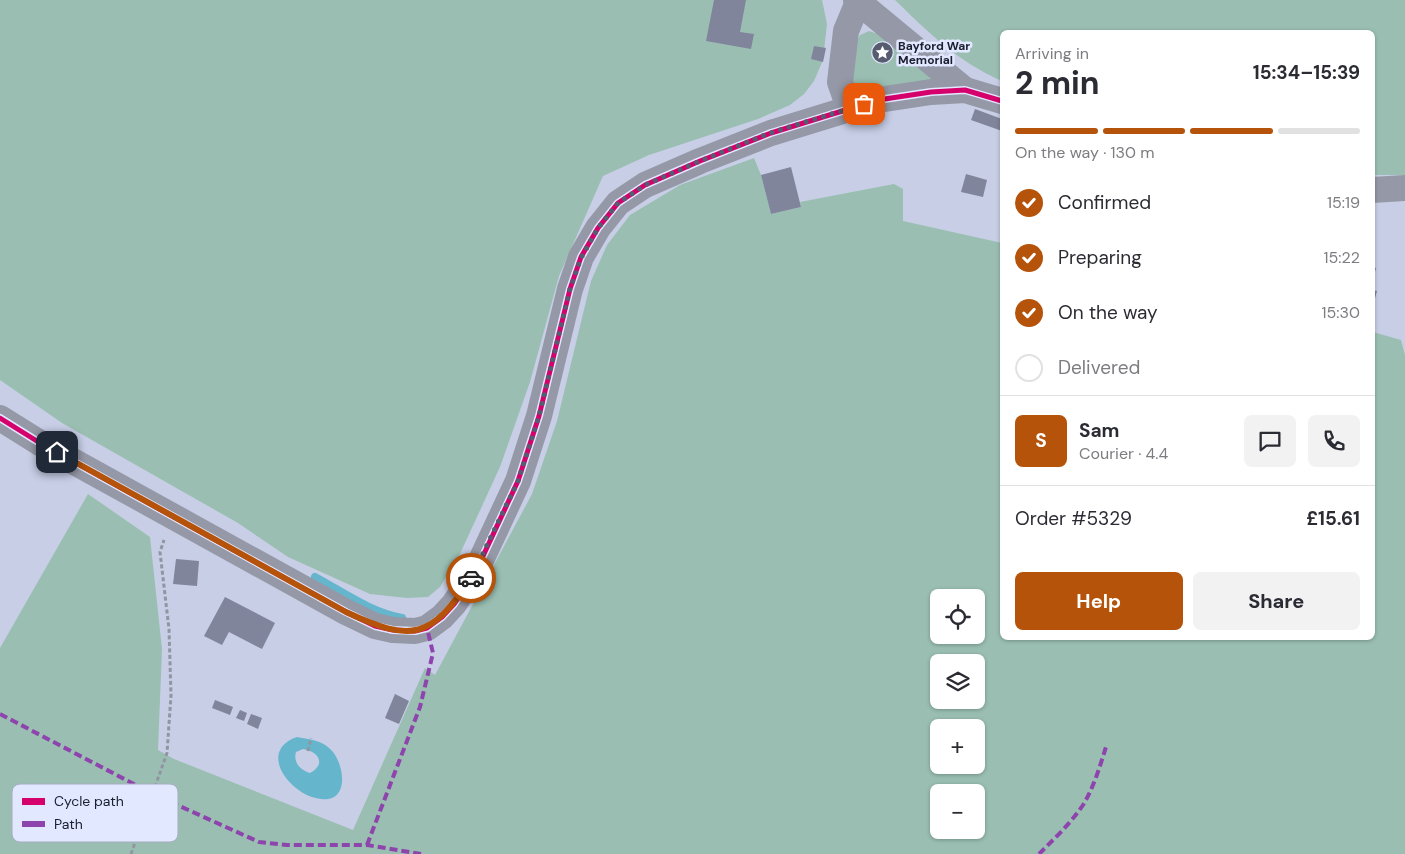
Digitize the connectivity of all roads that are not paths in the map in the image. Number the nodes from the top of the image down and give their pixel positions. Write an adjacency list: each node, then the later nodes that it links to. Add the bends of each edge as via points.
1 (857, 1): 2 (street); 4 (street, via 846,31 840,82)
2 (965, 90): 3 (street); 4 (street, via 878,100)
3 (1000, 100)
4 (850, 108): 7 (street, via 770,133 700,161 645,185 618,203 598,228 581,258 570,289 539,416 518,481 476,571 454,604 427,628 393,630 375,626 346,612)
5 (1405, 188): 6 (street)
6 (1375, 190)
7 (0, 418)

